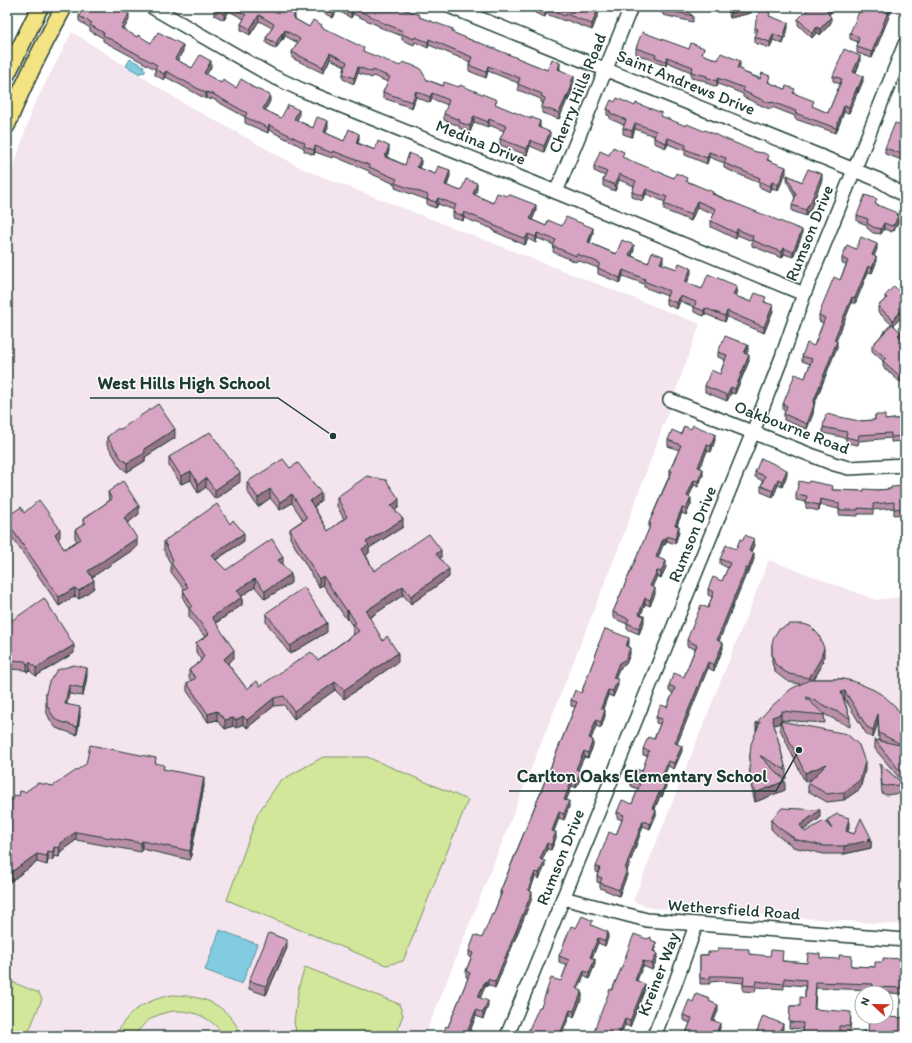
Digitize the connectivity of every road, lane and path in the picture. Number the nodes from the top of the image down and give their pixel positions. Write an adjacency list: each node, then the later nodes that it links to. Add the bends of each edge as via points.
1 (40, 7): 8 (main road)
2 (64, 7): 9 (main road)
3 (152, 7): 11 (street, Medina Drive, via 272,76 296,87)
4 (451, 7): 7 (street, Saint Andrews Drive)
5 (631, 7): 7 (street, Cherry Hills Road)
6 (904, 50): 10 (street, Rumson Drive)
7 (606, 69): 10 (street, Saint Andrews Drive); 11 (street, Cherry Hills Road)
8 (7, 74)
9 (7, 125)
10 (854, 170): 12 (street, Saint Andrews Drive, via 879,180); 13 (street, Rumson Drive)
11 (556, 192): 13 (street, Medina Drive)
12 (905, 196)
13 (804, 294): 15 (street, Rumson Drive)
14 (670, 400): 15 (street, Oakbourne Road)
15 (753, 432): 16 (street, Oakbourne Road, via 849,468); 17 (street, Rumson Drive)
16 (905, 465)
17 (563, 898): 18 (street, Wethersfield Road, via 647,920); 20 (street, Rumson Drive)
18 (696, 925): 19 (street, Wethersfield Road); 21 (street, Kreiner Way)
19 (905, 940)
20 (507, 1036)
21 (654, 1036)

